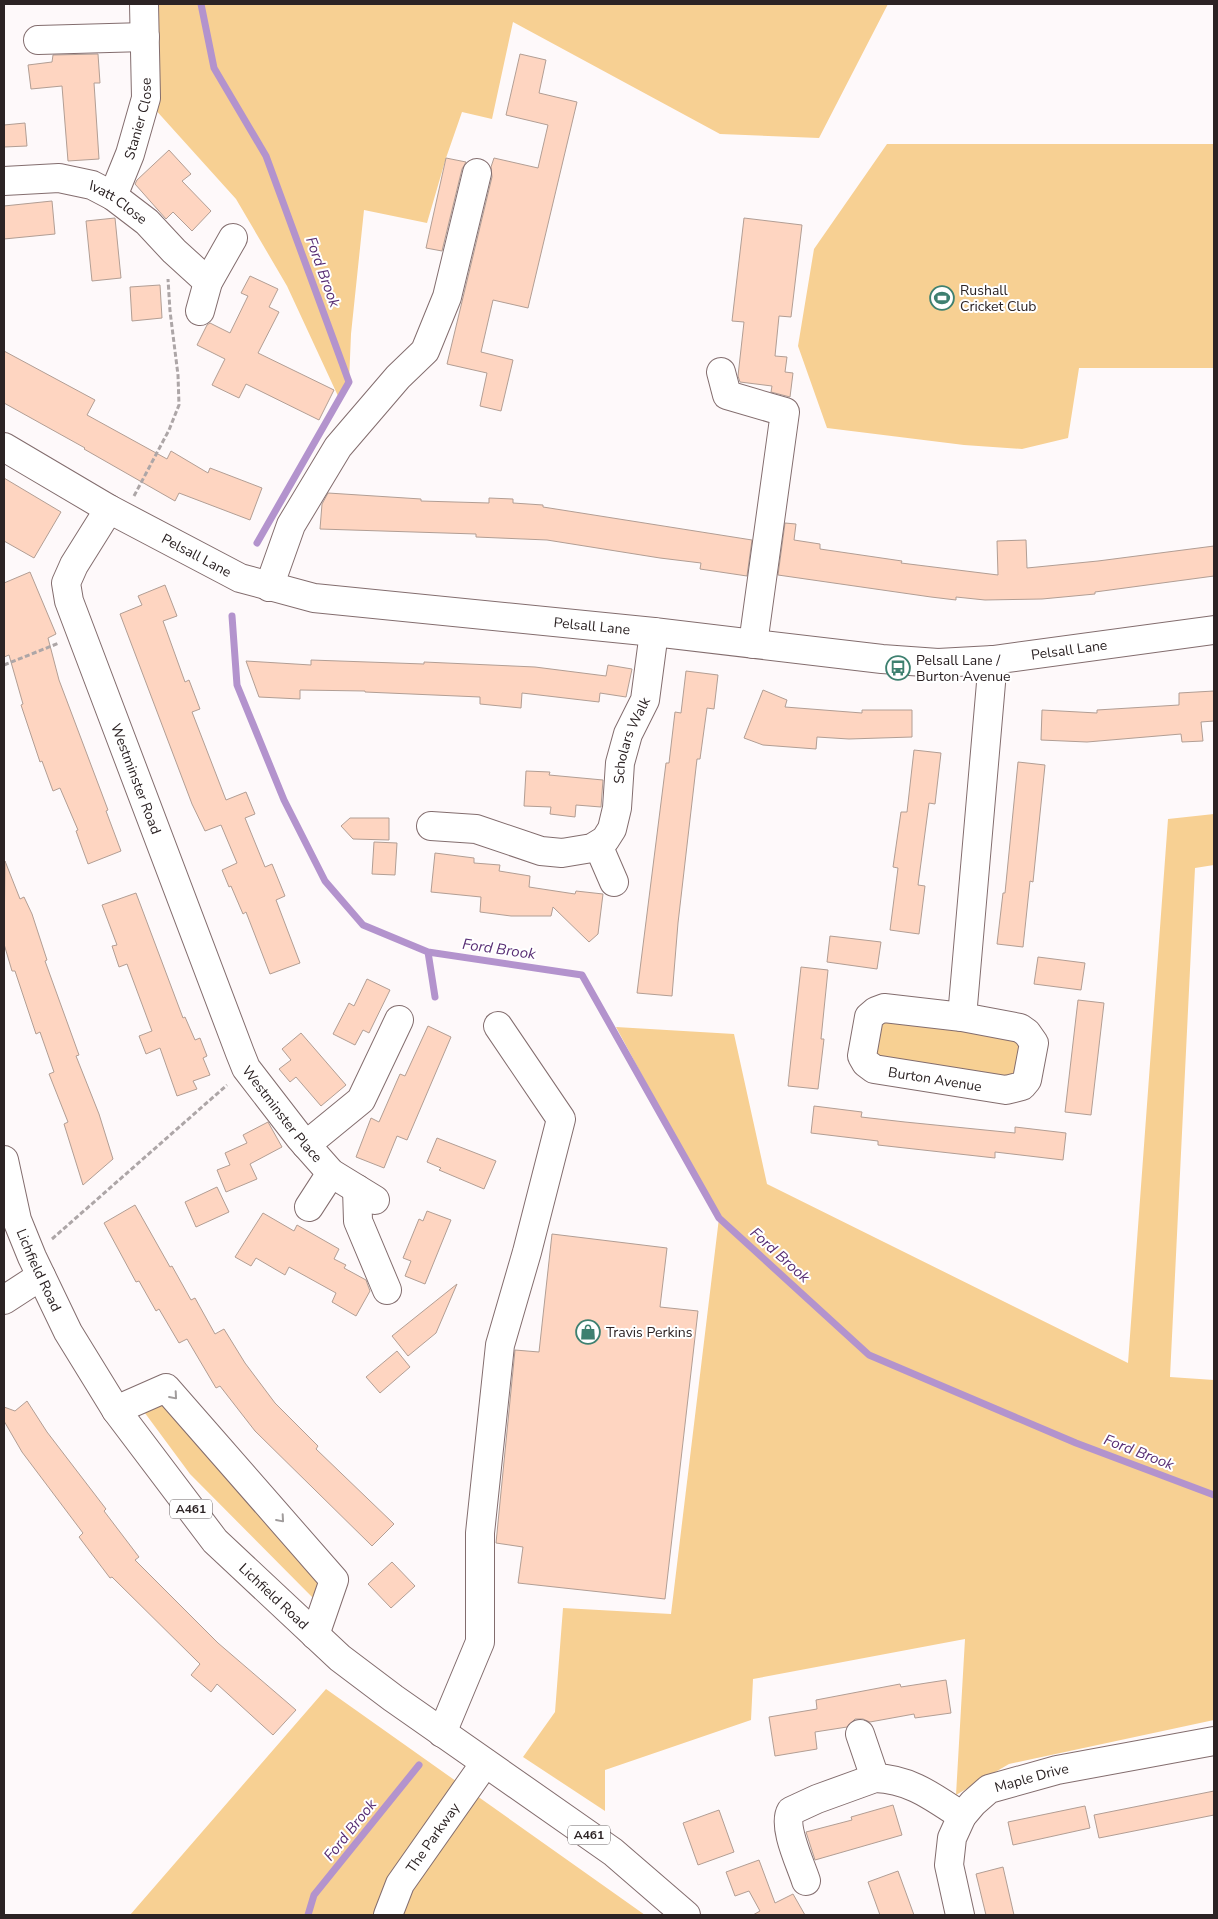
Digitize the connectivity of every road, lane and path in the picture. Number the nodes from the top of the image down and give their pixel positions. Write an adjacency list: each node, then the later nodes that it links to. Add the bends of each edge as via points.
1 (144, 4): 2 (main road, Stanier Close)
2 (145, 37): 3 (main road); 6 (main road, Stanier Close, via 146,98 130,154)
3 (38, 40)
4 (477, 173): 14 (main road, via 447,297 425,351 398,377 338,447 291,525)
5 (4, 181): 6 (main road, Ivatt Close, via 59,178 92,185)
6 (113, 196): 8 (main road, Ivatt Close, via 147,222)
7 (233, 238): 9 (main road)
8 (174, 251): 9 (main road, Ivatt Close); 13 (path, via 168,277 179,405 133,498)
9 (208, 282): 10 (main road)
10 (200, 311)
11 (721, 372): 18 (main road, via 727,394 785,412)
12 (4, 447): 13 (main road, Pelsall Lane)
13 (109, 509): 14 (main road, Pelsall Lane, via 240,578); 17 (main road, Westminster Road, via 66,583 69,601)
14 (269, 587): 16 (main road, Pelsall Lane, via 314,598)
15 (1214, 630): 19 (main road, Pelsall Lane)
16 (654, 632): 18 (main road, Pelsall Lane); 22 (main road, Scholars Walk, via 645,700 628,734 620,763 612,829)
17 (82, 634): 20 (path); 27 (main road, Westminster Road)
18 (753, 644): 19 (main road, Pelsall Lane, via 938,663)
19 (993, 660): 24 (main road)
20 (4, 665)
21 (431, 826): 22 (main road, via 476,829 540,850 562,852)
22 (598, 845): 23 (main road)
23 (614, 882)
24 (962, 1017): 24 (main road, Burton Avenue, via 1020,1028 1028,1033 1034,1043 1027,1080 1022,1086 1006,1090 874,1069 862,1056 869,1018 876,1011 884,1008)
25 (399, 1020): 28 (main road, via 361,1100)
26 (498, 1026): 37 (main road, via 561,1119 500,1345 480,1533 480,1642)
27 (243, 1060): 28 (main road, Westminster Place); 32 (path)
28 (306, 1145): 30 (main road, Westminster Place)
29 (4, 1160): 32 (main road, Lichfield Road / A461, via 17,1220)
30 (331, 1173): 31 (main road, Westminster Place); 33 (main road, Westminster Place, via 366,1195 358,1221)
31 (309, 1207)
32 (36, 1267): 34 (main road); 35 (main road, Lichfield Road / A461, via 68,1332)
33 (387, 1290)
34 (4, 1300)
35 (116, 1410): 36 (main road, Lichfield Road / A461, via 215,1541); 36 (main road, one-way to 36, via 166,1388 334,1580)
36 (315, 1635): 37 (main road, Lichfield Road / A461, via 340,1658)
37 (442, 1733): 40 (main road, Lichfield Road / A461)
38 (860, 1734): 41 (main road)
39 (1214, 1741): 42 (main road, Maple Drive, via 1057,1770 989,1789)
40 (485, 1763): 44 (main road, The Parkway, via 400,1884); 45 (main road, Lichfield Road / A461, via 613,1852)
41 (875, 1778): 42 (main road, via 909,1783); 43 (main road, via 791,1811 788,1824)
42 (962, 1816): 46 (main road, Maple Drive, via 952,1838 948,1865)
43 (806, 1881)
44 (388, 1915)
45 (686, 1915)
46 (960, 1915)

